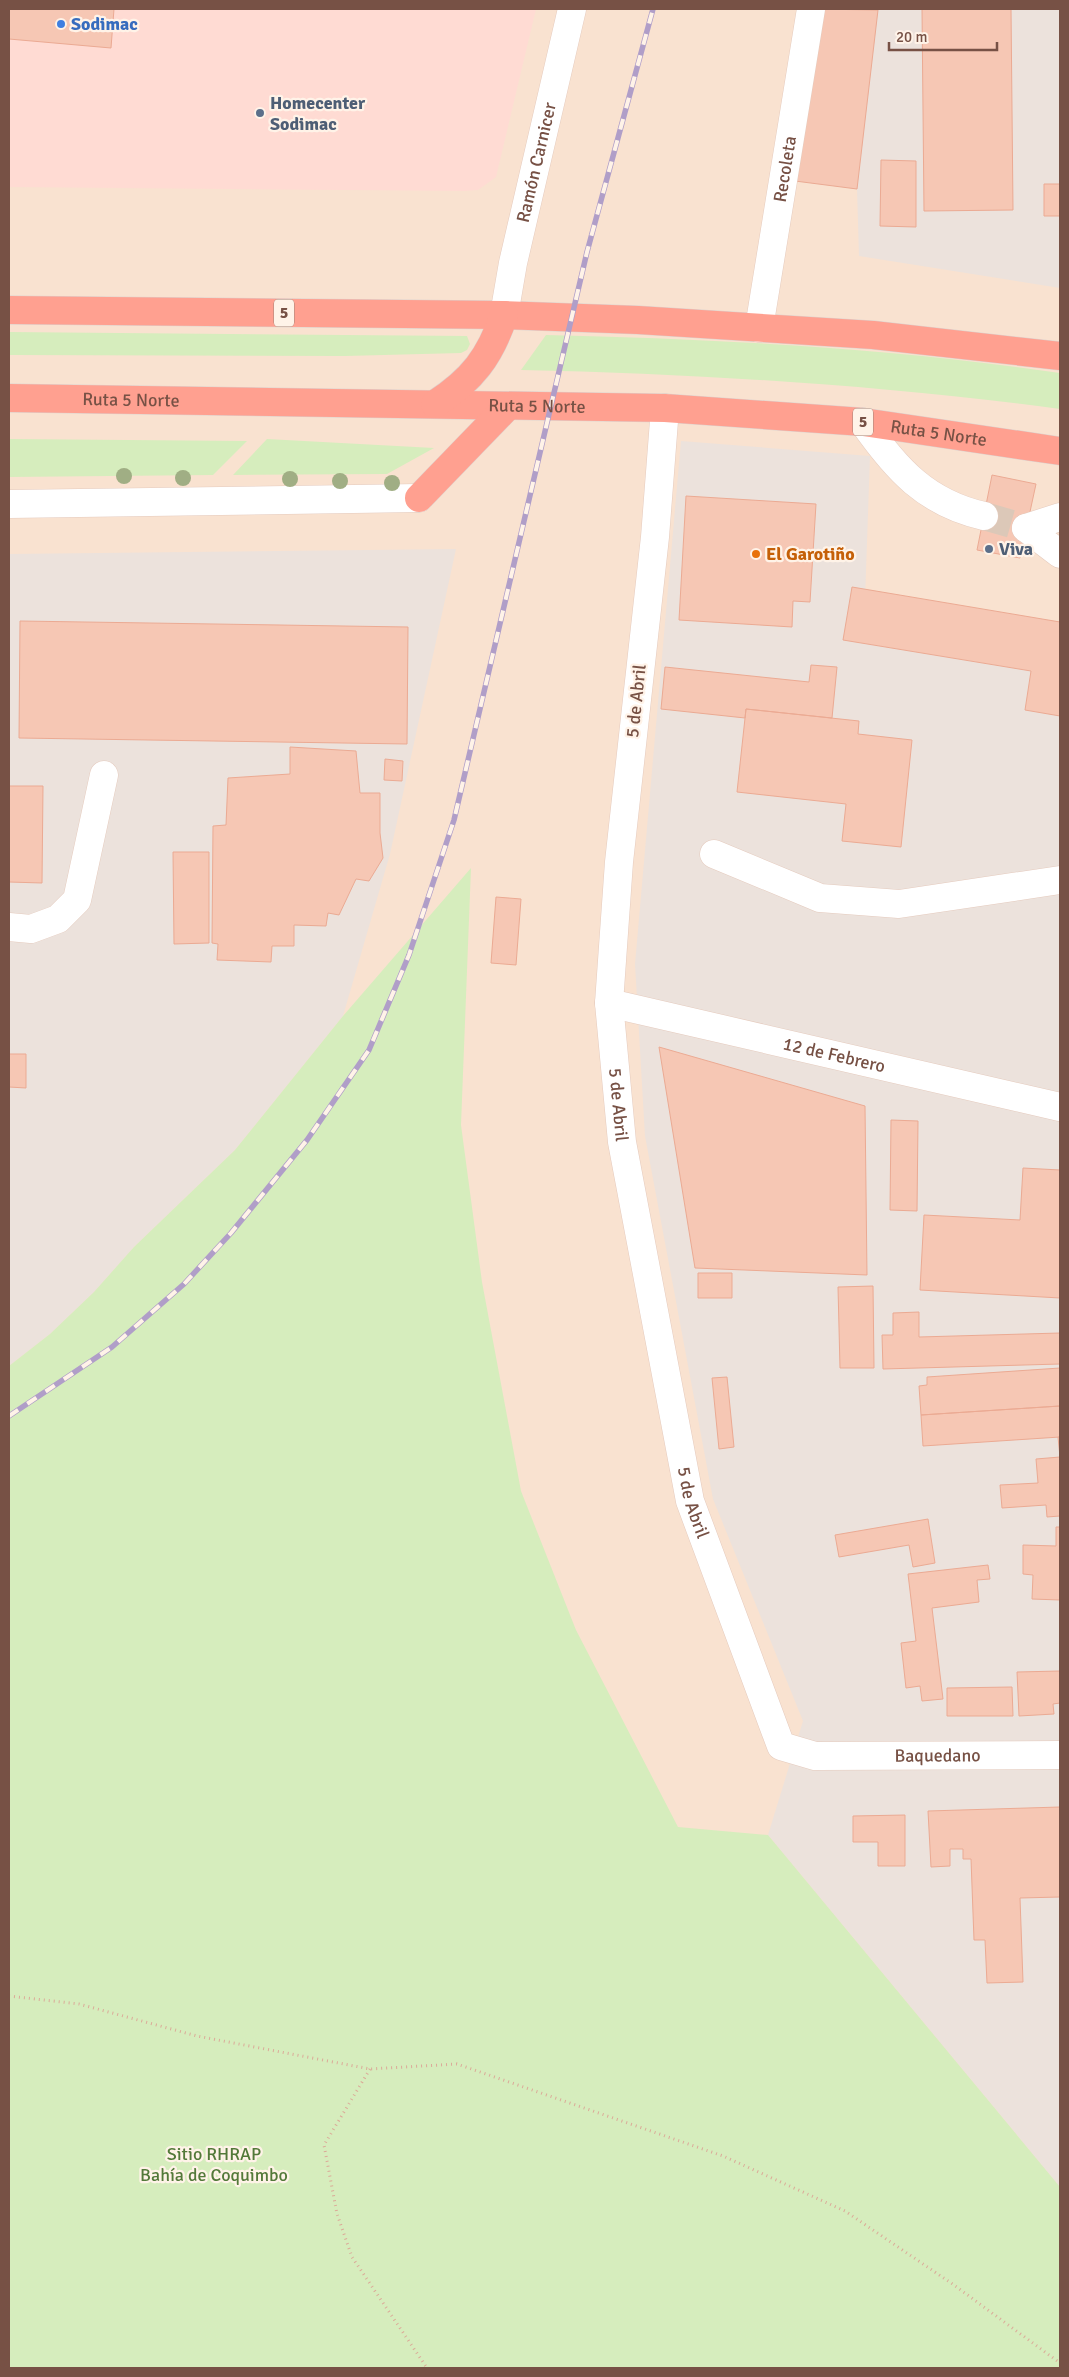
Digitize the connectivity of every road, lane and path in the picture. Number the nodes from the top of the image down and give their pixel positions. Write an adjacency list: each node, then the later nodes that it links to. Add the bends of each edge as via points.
1 (572, 9): 4 (street, Ramón Carnicer)
2 (810, 9): 5 (street, Recoleta)
3 (9, 310): 4 (highway, 5)
4 (504, 315): 5 (highway, 5); 8 (highway, via 496,339 471,377)
5 (759, 328): 6 (highway, 5, via 873,335)
6 (1060, 356)
7 (9, 398): 8 (highway, Ruta 5 Norte / 5)
8 (435, 404): 9 (highway, Ruta 5 Norte / 5)
9 (508, 406): 10 (highway, Ruta 5 Norte / 5); 13 (highway)
10 (665, 408): 11 (highway, Ruta 5 Norte / 5); 22 (street, 5 de Abril, via 655,537 619,862)
11 (864, 422): 12 (highway, Ruta 5 Norte / 5); 15 (street, via 885,453 911,481 939,500 962,511)
12 (1060, 451)
13 (419, 498): 14 (street)
14 (9, 504)
15 (984, 516)
16 (1060, 517): 17 (street, via 1026,528)
17 (1060, 554)
18 (104, 775): 21 (street, via 77,900 58,919 31,929)
19 (714, 854): 20 (street, via 820,898 869,902 899,904)
20 (1060, 880)
21 (9, 927)
22 (609, 1003): 23 (street, 12 de Febrero); 25 (street, 5 de Abril, via 622,1142 690,1501 781,1746)
23 (1060, 1107)
24 (1060, 1755): 25 (street, Baquedano)
25 (815, 1756)
26 (9, 1996): 27 (path, via 79,2004 197,2036)
27 (370, 2069): 28 (path, via 457,2064 722,2156 845,2211); 29 (path, via 324,2145 337,2214 352,2257)
28 (1060, 2363)
29 (427, 2368)

